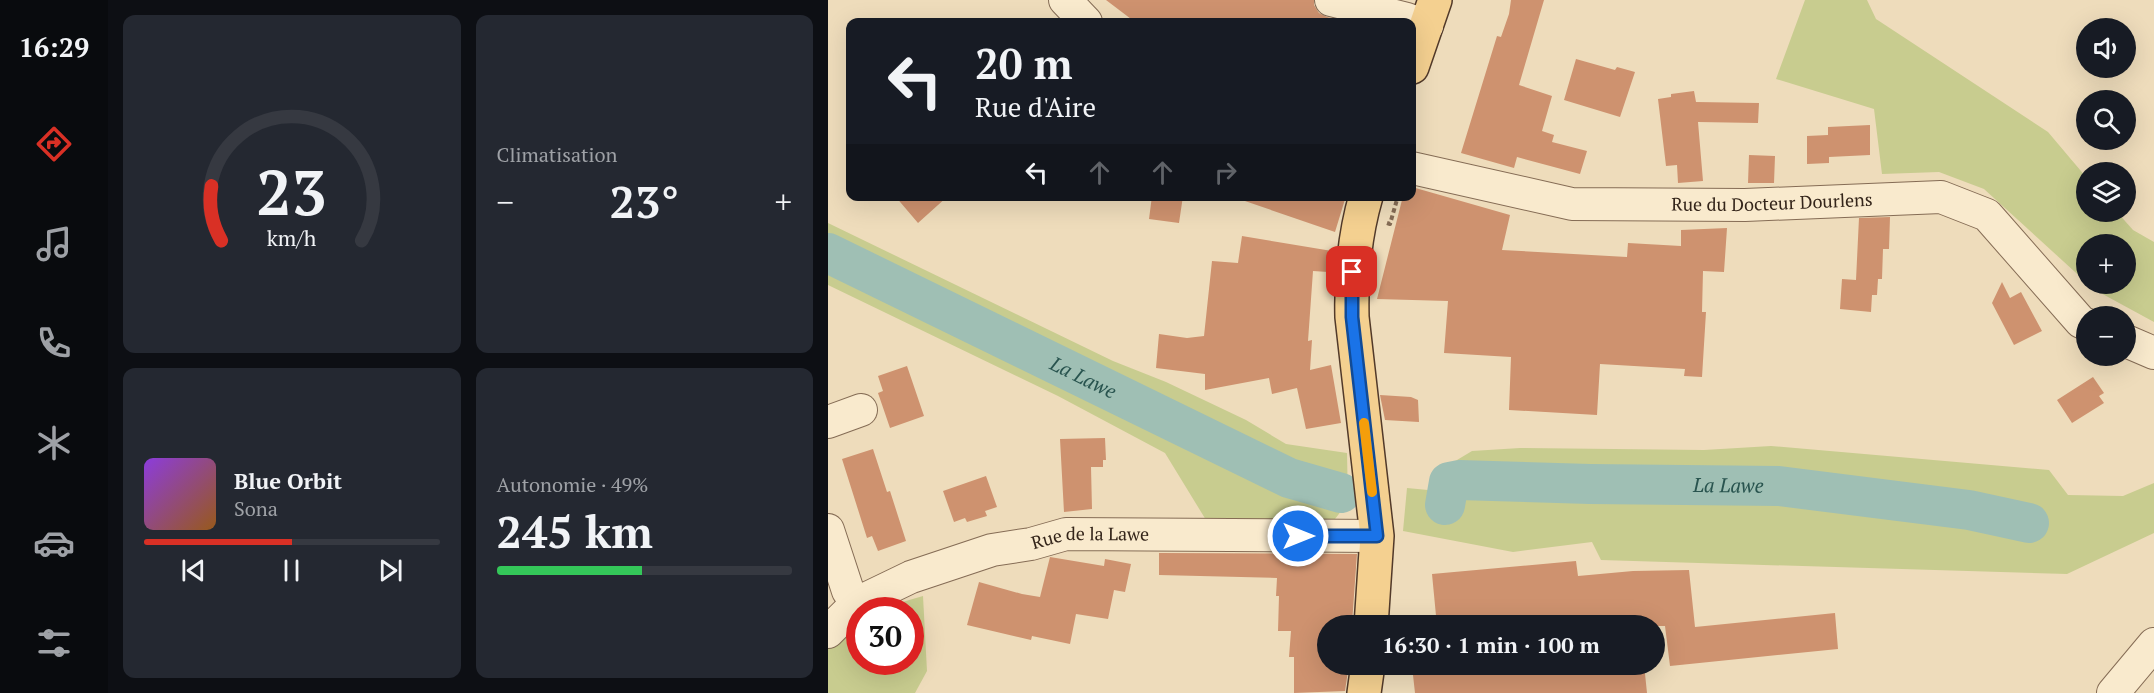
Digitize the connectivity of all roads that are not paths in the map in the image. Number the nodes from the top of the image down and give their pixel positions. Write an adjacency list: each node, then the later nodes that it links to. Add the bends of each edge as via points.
1 (1065, 0): 4 (street)
2 (1331, 0): 3 (street, via 1407,18)
3 (1431, 13): 5 (main road)
4 (1082, 18)
5 (1416, 56)
6 (1416, 169): 8 (street, Rue du Docteur Dourlens, via 1572,204 1745,205 1941,197 1987,215)
7 (1365, 201): 14 (main road, via 1355,244 1352,317)
8 (2076, 316)
9 (2136, 345): 10 (street)
10 (2154, 353)
11 (861, 410): 12 (street)
12 (828, 422)
13 (828, 530): 15 (street)
14 (1377, 536): 16 (street, Rue de la Lawe, via 1066,534 992,550 911,577); 18 (main road)
15 (852, 597)
16 (869, 597)
17 (846, 614): 19 (street, Rue de la Lawe)
18 (1372, 615)
19 (828, 632)
20 (2154, 644): 23 (street)
21 (1366, 675): 22 (main road)
22 (1364, 693)
23 (2113, 693)

